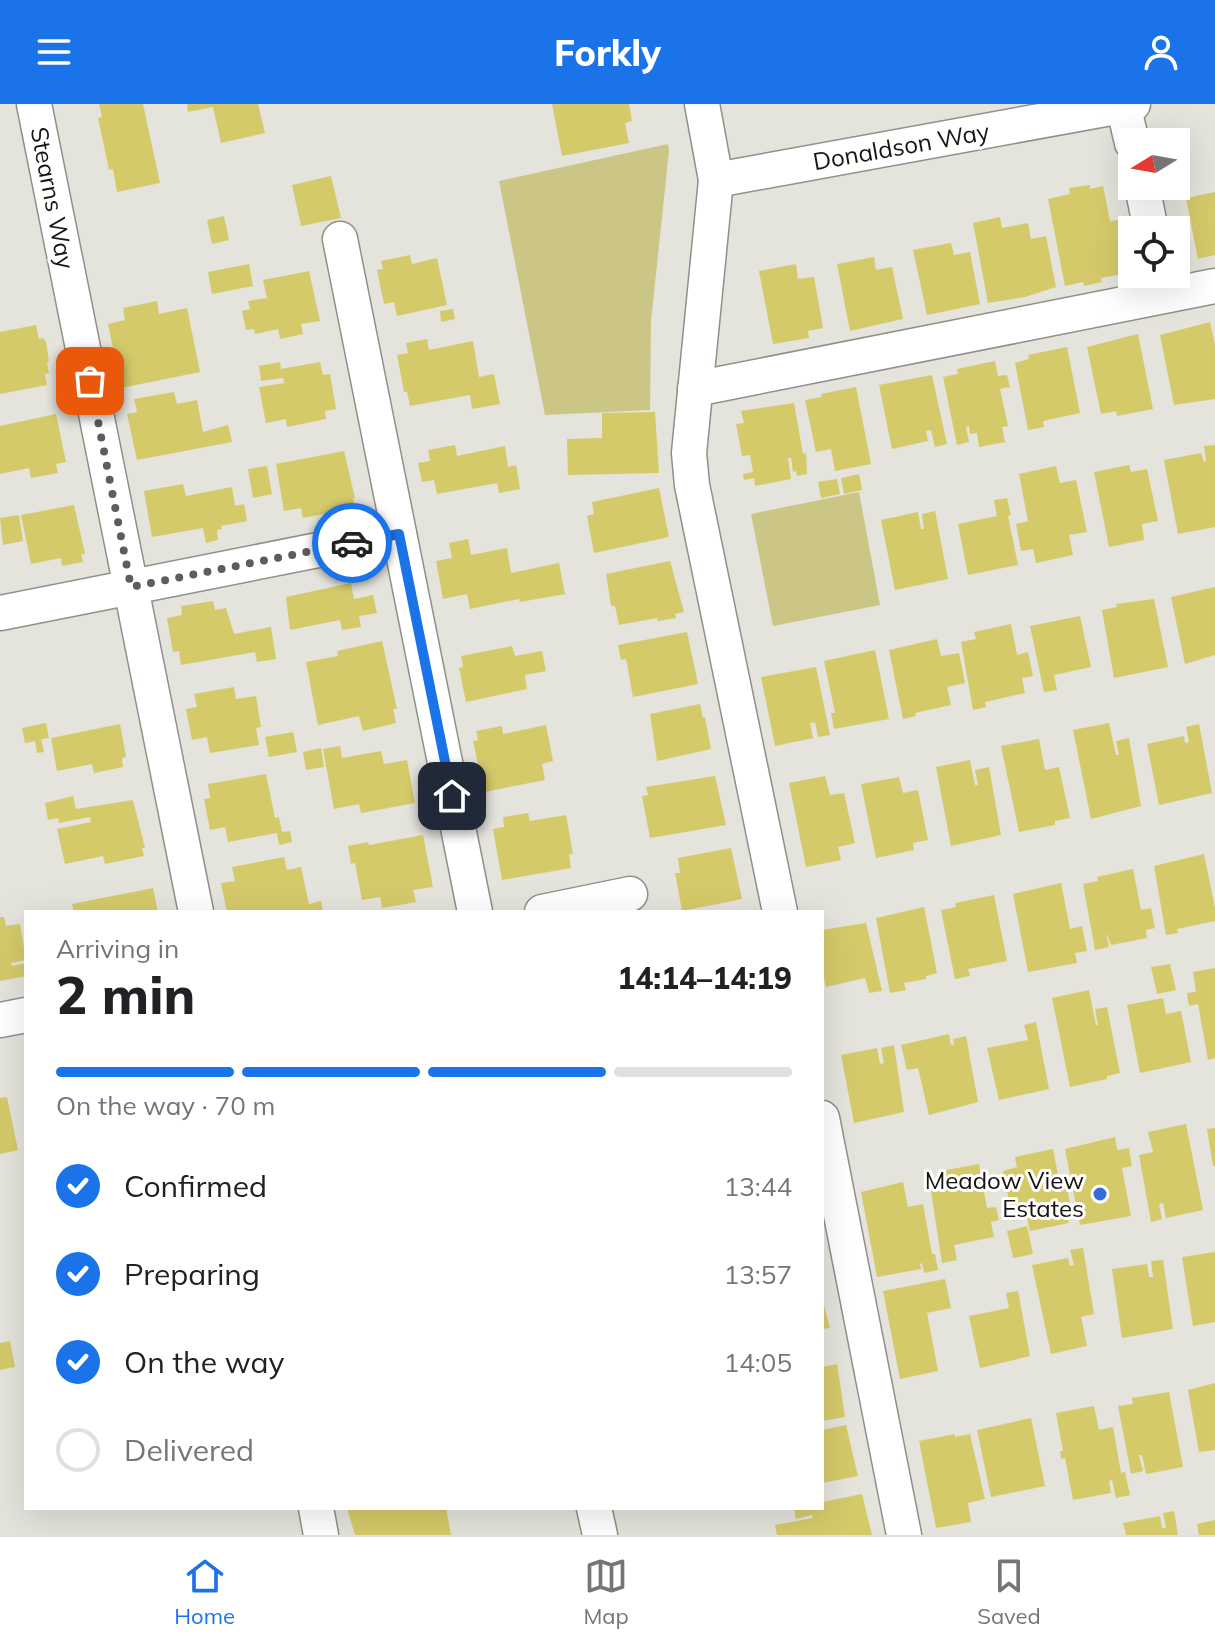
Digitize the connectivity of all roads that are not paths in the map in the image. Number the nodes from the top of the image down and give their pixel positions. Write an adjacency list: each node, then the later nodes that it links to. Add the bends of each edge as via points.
1 (34, 104): 12 (street, Stearns Way)
2 (702, 104): 5 (street)
3 (1127, 105): 4 (street); 5 (street, Donaldson Way)
4 (1130, 128)
5 (716, 180): 10 (street)
6 (340, 239): 11 (street)
7 (1190, 286): 8 (street)
8 (1215, 286)
9 (1150, 288): 10 (street)
10 (695, 389): 18 (street, via 692,485)
11 (399, 534): 12 (street); 16 (street)
12 (131, 587): 13 (street); 15 (street, Stearns Way)
13 (0, 613)
14 (630, 894): 17 (street)
15 (196, 910)
16 (475, 910)
17 (552, 910)
18 (780, 910)
19 (24, 1015): 20 (street)
20 (0, 1020)
21 (824, 1128): 26 (street)
22 (316, 1510): 24 (street)
23 (594, 1510): 25 (street)
24 (321, 1535)
25 (600, 1535)
26 (904, 1535)

